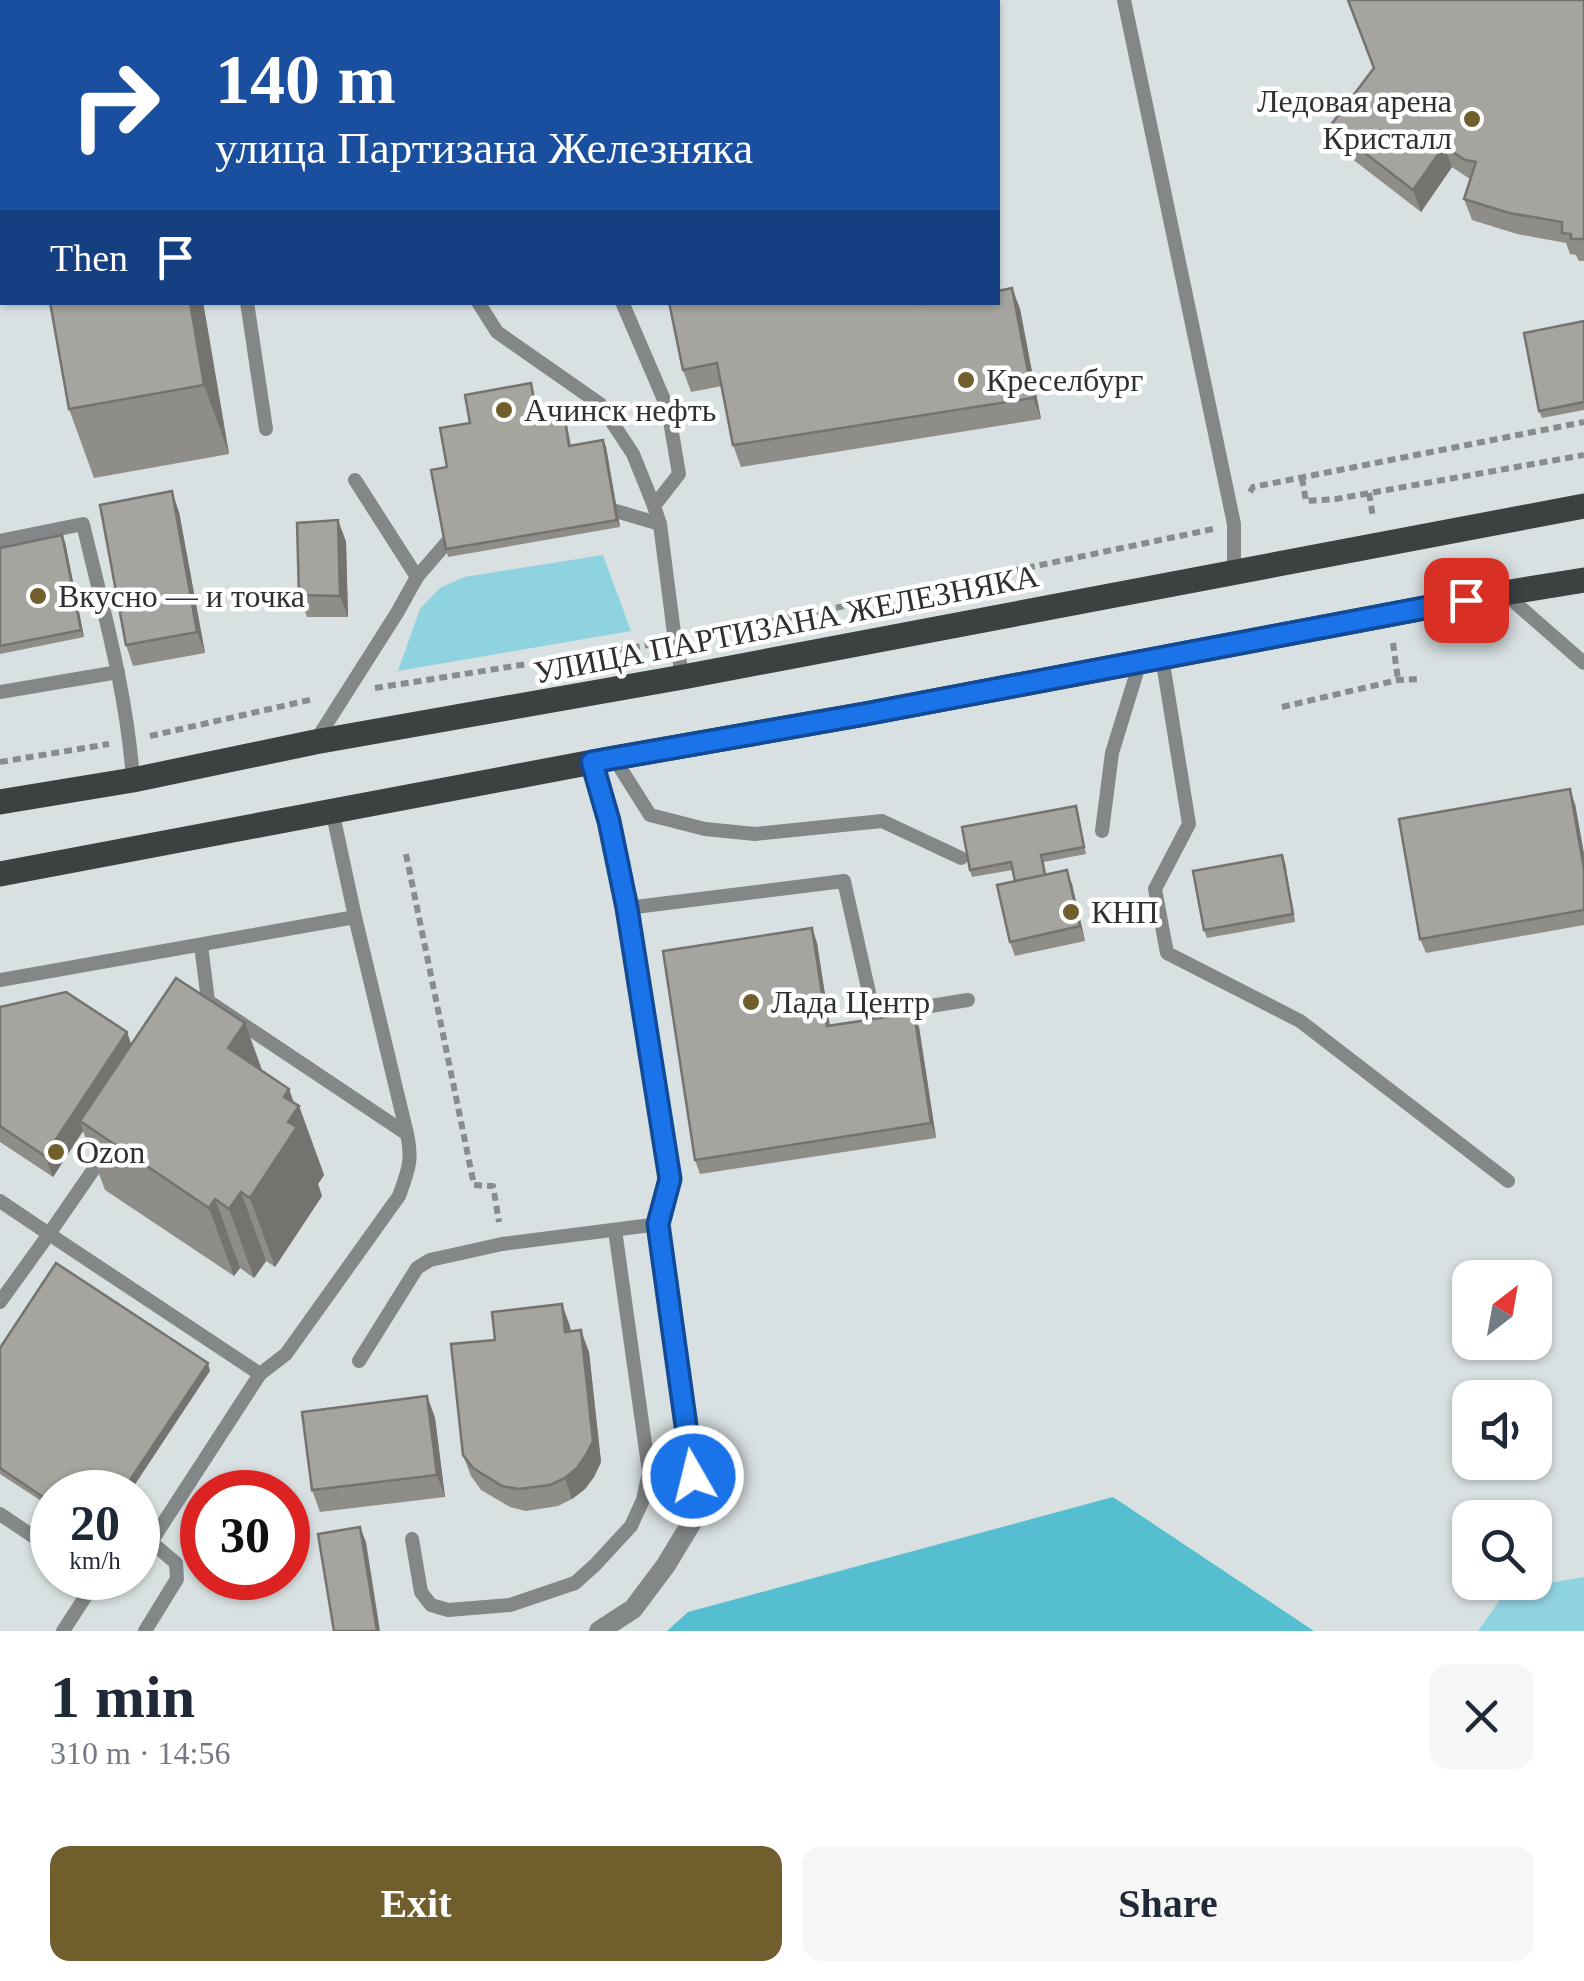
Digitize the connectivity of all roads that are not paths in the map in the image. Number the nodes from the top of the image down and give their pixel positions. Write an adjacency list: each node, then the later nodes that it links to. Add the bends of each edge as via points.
1 (1124, 0): 13 (lane, via 1234,524)
2 (247, 305): 5 (lane)
3 (480, 305): 8 (lane, via 497,332 600,404 634,454)
4 (623, 305): 8 (lane, via 668,410 679,474)
5 (266, 429)
6 (355, 480): 14 (lane)
7 (596, 505): 10 (lane)
8 (654, 506): 10 (lane)
9 (1584, 506): 13 (main road, УЛИЦА ПАРТИЗАНА ЖЕЛЕЗНЯКА)
10 (660, 524): 20 (lane)
11 (458, 528): 14 (lane)
12 (0, 541): 19 (lane, via 82,524)
13 (1234, 572): 20 (main road, УЛИЦА ПАРТИЗАНА ЖЕЛЕЗНЯКА)
14 (417, 576): 22 (lane)
15 (1578, 583): 16 (main road)
16 (1504, 593): 17 (main road); 18 (lane)
17 (1151, 659): 23 (main road); 27 (lane, via 1112,753); 37 (lane, via 1189,824 1155,889 1167,953 1300,1021)
18 (1584, 663)
19 (118, 672): 21 (lane); 24 (lane)
20 (683, 678): 22 (main road, УЛИЦА ПАРТИЗАНА ЖЕЛЕЗНЯКА)
21 (0, 692)
22 (315, 742): 24 (main road, УЛИЦА ПАРТИЗАНА ЖЕЛЕЗНЯКА)
23 (603, 760): 26 (main road); 28 (lane, via 650,814 755,834 882,821); 30 (street)
24 (133, 780): 25 (main road, УЛИЦА ПАРТИЗАНА ЖЕЛЕЗНЯКА)
25 (0, 802)
26 (332, 810): 29 (main road); 31 (lane)
27 (1102, 831)
28 (961, 858)
29 (0, 874)
30 (627, 908): 34 (lane, via 844,880 874,1015); 39 (street, via 670,1179)
31 (356, 918): 32 (lane); 35 (lane)
32 (201, 944): 33 (lane); 35 (lane, via 205,1006)
33 (0, 980)
34 (968, 1000)
35 (407, 1134): 44 (lane, via 410,1166 400,1196 286,1354)
36 (117, 1135): 41 (lane)
37 (1508, 1181)
38 (0, 1201): 41 (lane)
39 (658, 1224): 40 (lane); 53 (street, via 698,1512 633,1609)
40 (615, 1230): 43 (lane, via 430,1260 417,1268); 48 (lane, via 649,1472 631,1526 575,1583 510,1605 448,1610 421,1592)
41 (49, 1234): 42 (lane); 44 (lane)
42 (0, 1302)
43 (359, 1361)
44 (260, 1374): 46 (lane)
45 (0, 1514): 47 (lane)
46 (160, 1519)
47 (30, 1534)
48 (412, 1540)
49 (160, 1552): 52 (lane, via 176,1563 177,1579)
50 (83, 1600): 51 (lane)
51 (63, 1631)
52 (144, 1631)
53 (599, 1631)

